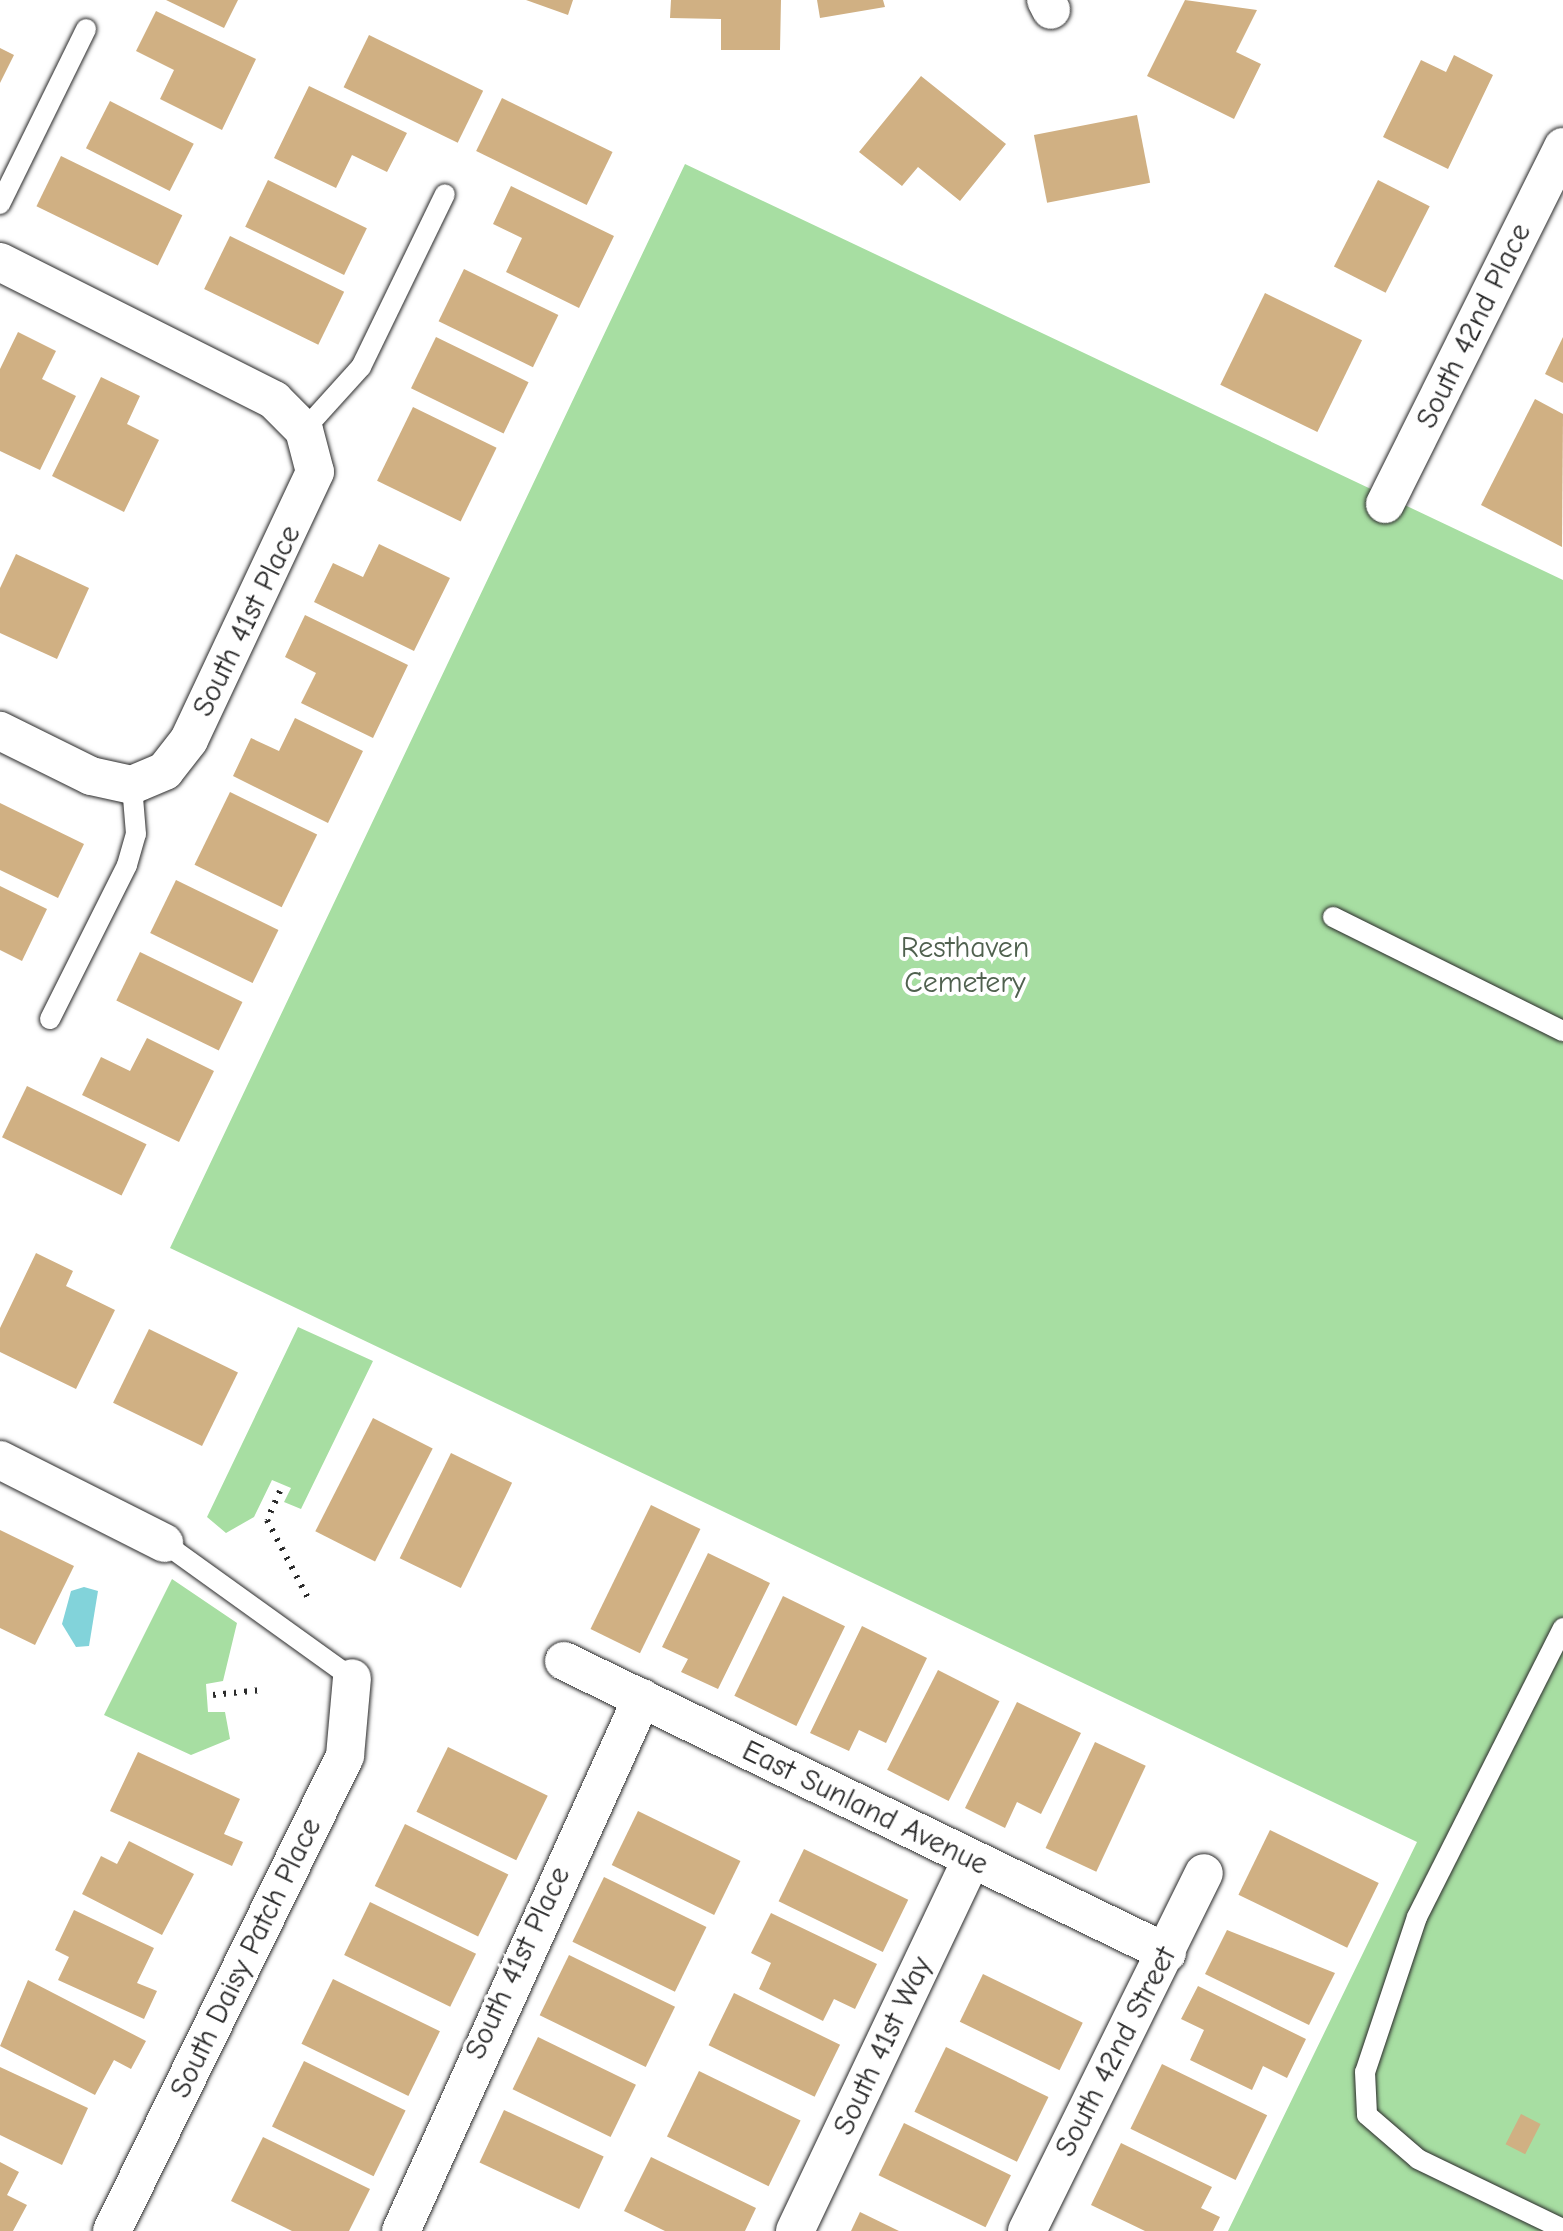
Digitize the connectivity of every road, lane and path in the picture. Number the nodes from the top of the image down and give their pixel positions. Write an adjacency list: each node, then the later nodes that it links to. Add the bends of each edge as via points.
1 (86, 30): 4 (lane)
2 (1563, 147): 7 (street, South 42nd Place)
3 (445, 194): 6 (lane, via 362,367)
4 (0, 204)
5 (0, 262): 6 (street, via 274,400)
6 (304, 430): 9 (street, South 41st Place, via 315,472 297,522 189,740 165,772)
7 (1385, 504)
8 (0, 732): 9 (street)
9 (132, 785): 11 (lane, via 136,834 127,865)
10 (1333, 917): 12 (lane)
11 (50, 1019)
12 (1563, 1031)
13 (0, 1460): 15 (street)
14 (280, 1492): 16 (path, via 266,1520)
15 (164, 1542): 19 (lane)
16 (309, 1600)
17 (1563, 1628): 27 (lane, via 1417,1917 1365,2072 1367,2115 1418,2160)
18 (564, 1661): 22 (street, East Sunland Avenue)
19 (352, 1678): 28 (street, South Daisy Patch Place, via 345,1756)
20 (261, 1690): 21 (path)
21 (214, 1695)
22 (642, 1698): 23 (street, East Sunland Avenue); 26 (street, South 41st Place)
23 (971, 1861): 25 (street, East Sunland Avenue); 29 (street, South 41st Way)
24 (1204, 1873): 25 (street, South 42nd Street)
25 (1167, 1952): 30 (street, South 42nd Street)
26 (410, 2229)
27 (1563, 2229)
28 (112, 2231)
29 (796, 2231)
30 (1027, 2231)

